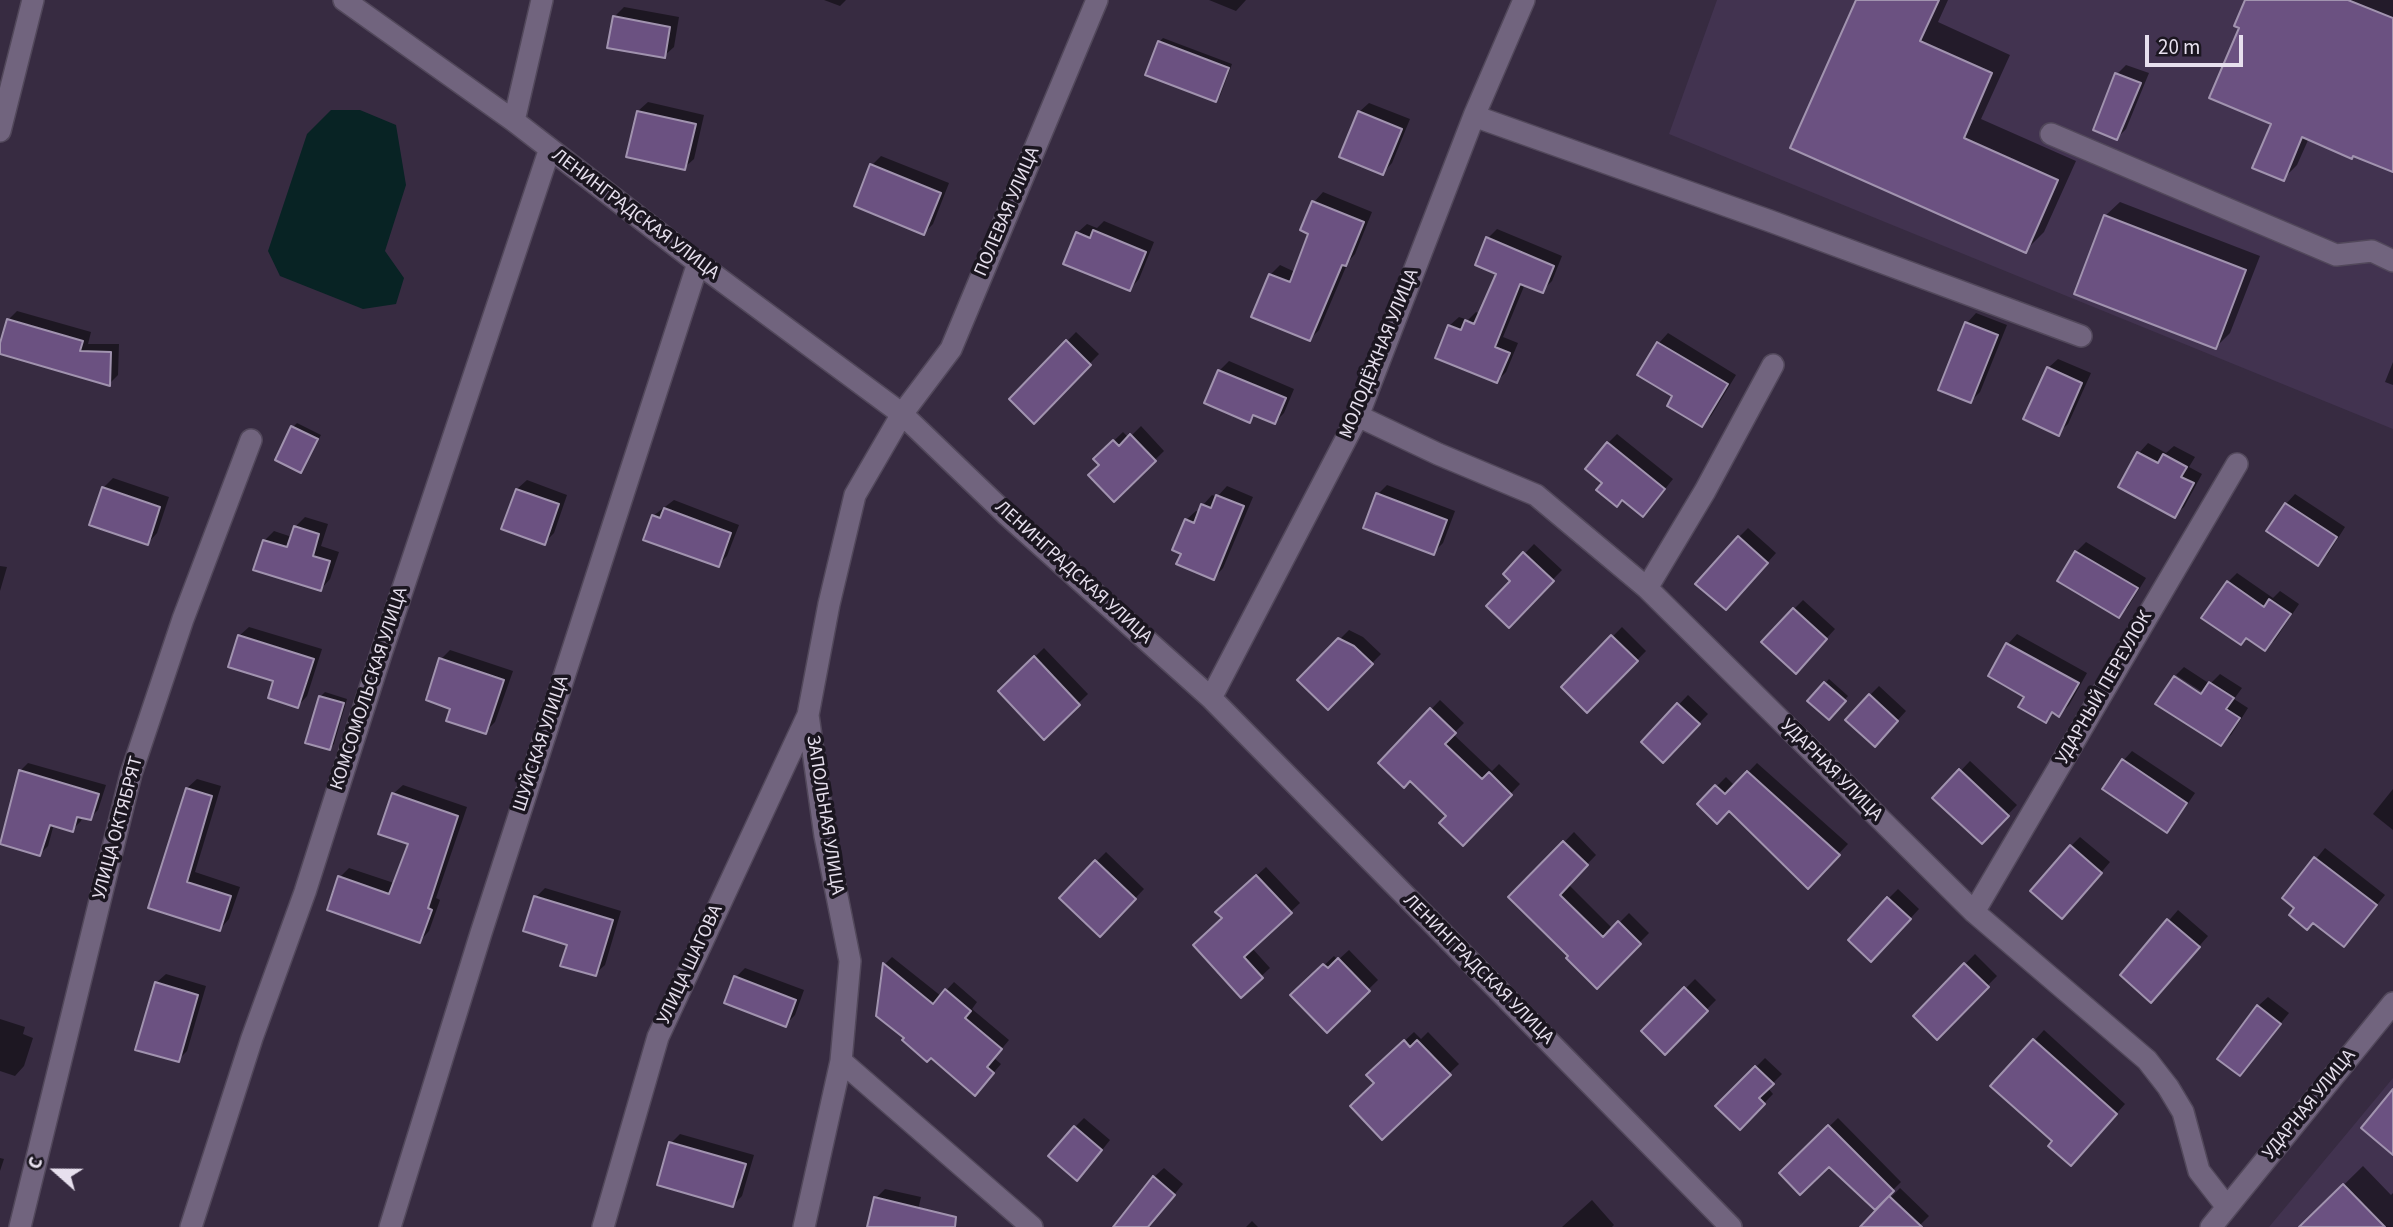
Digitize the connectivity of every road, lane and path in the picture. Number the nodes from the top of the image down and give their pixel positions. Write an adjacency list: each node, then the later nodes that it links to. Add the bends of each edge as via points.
1 (33, 0): 8 (street)
2 (344, 0): 7 (street, ЛЕНИНГРАДСКАЯ УЛИЦА)
3 (542, 0): 7 (street)
4 (1097, 0): 15 (street, ПОЛЕВАЯ УЛИЦА, via 951,349)
5 (1524, 0): 6 (street, МОЛОДЁЖНАЯ УЛИЦА)
6 (1474, 116): 13 (street); 16 (street, МОЛОДЁЖНАЯ УЛИЦА)
7 (513, 121): 10 (street, ЛЕНИНГРАДСКАЯ УЛИЦА)
8 (0, 131)
9 (2051, 134): 11 (street, via 2336,255 2372,251)
10 (549, 150): 12 (street, ЛЕНИНГРАДСКАЯ УЛИЦА); 27 (street, КОМСОМОЛЬСКАЯ УЛИЦА)
11 (2393, 261)
12 (698, 263): 15 (street, ЛЕНИНГРАДСКАЯ УЛИЦА); 28 (street, ШУЙСКАЯ УЛИЦА)
13 (2081, 336)
14 (1773, 365): 19 (street)
15 (902, 414): 20 (street, ЛЕНИНГРАДСКАЯ УЛИЦА); 21 (street, ЗАПОЛЬНАЯ УЛИЦА, via 855,495)
16 (1358, 416): 19 (street, УДАРНАЯ УЛИЦА, via 1536,495); 20 (street, МОЛОДЁЖНАЯ УЛИЦА)
17 (251, 440): 26 (street, УЛИЦА ОКТЯБРЯТ, via 131,774)
18 (2237, 464): 22 (street, УДАРНЫЙ ПЕРЕУЛОК)
19 (1647, 588): 22 (street, УДАРНАЯ УЛИЦА)
20 (1211, 698): 32 (street, ЛЕНИНГРАДСКАЯ УЛИЦА)
21 (808, 715): 24 (street, ЗАПОЛЬНАЯ УЛИЦА, via 825,836 850,961); 29 (street, УЛИЦА ШАГОВА, via 658,1037)
22 (1974, 912): 25 (street, УДАРНАЯ УЛИЦА, via 2147,1060 2183,1112 2199,1171)
23 (2393, 1003): 25 (street, УДАРНАЯ УЛИЦА)
24 (841, 1061): 30 (street, ЗАПОЛЬНАЯ УЛИЦА); 31 (street)
25 (2227, 1208): 33 (street, УДАРНАЯ УЛИЦА)
26 (20, 1227)
27 (191, 1227)
28 (390, 1227)
29 (603, 1227)
30 (804, 1227)
31 (1032, 1227)
32 (1731, 1227)
33 (2211, 1227)

